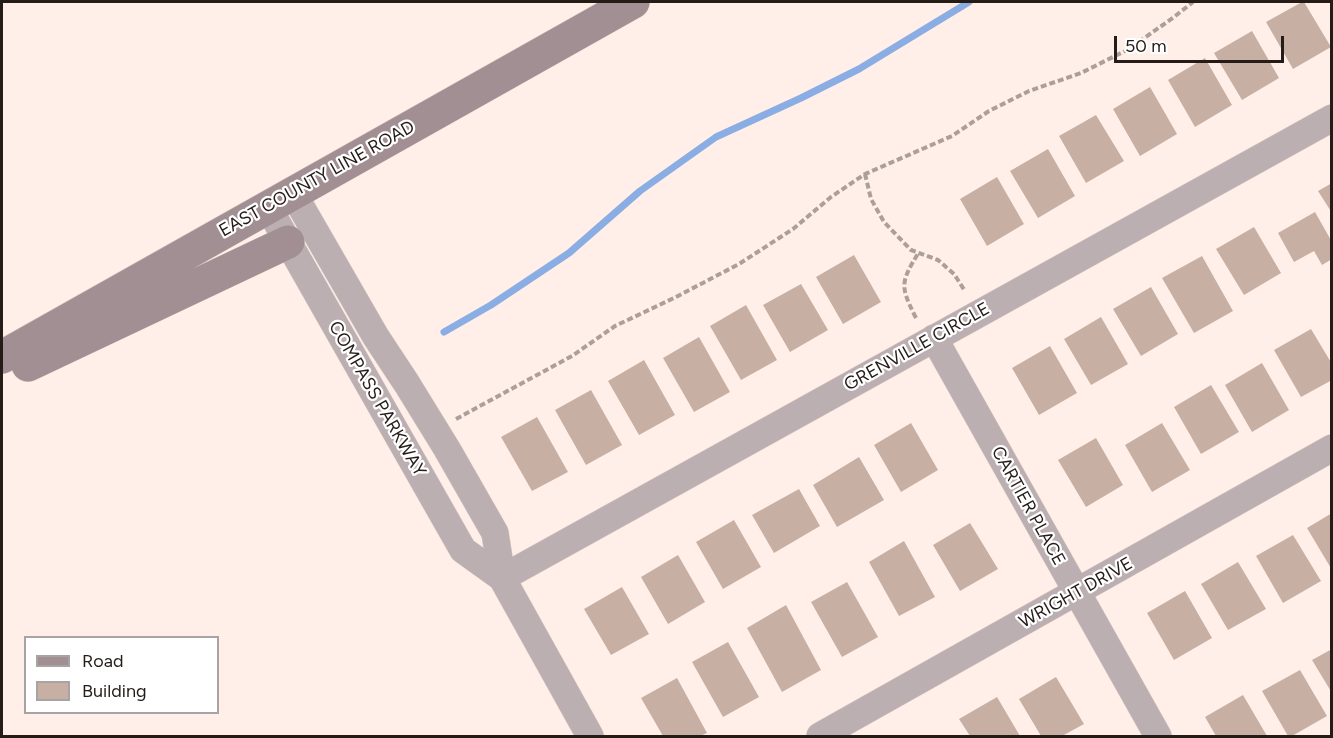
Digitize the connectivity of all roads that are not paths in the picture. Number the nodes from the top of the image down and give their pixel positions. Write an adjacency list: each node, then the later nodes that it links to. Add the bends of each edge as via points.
1 (633, 2): 3 (main road, EAST COUNTY LINE ROAD)
2 (1332, 118): 5 (street, GRENVILLE CIRCLE)
3 (280, 200): 4 (street, COMPASS PARKWAY); 6 (main road, EAST COUNTY LINE ROAD); 9 (street, COMPASS PARKWAY, via 376,337 447,449 495,533)
4 (288, 242): 7 (main road); 9 (street, COMPASS PARKWAY, via 463,550)
5 (925, 328): 9 (street, GRENVILLE CIRCLE); 10 (street, CARTIER PLACE)
6 (2, 357)
7 (2, 377)
8 (1332, 448): 10 (street, WRIGHT DRIVE)
9 (502, 578): 11 (street, COMPASS PARKWAY)
10 (1077, 593): 12 (street, WRIGHT DRIVE); 13 (street, CARTIER PLACE)
11 (590, 736)
12 (820, 736)
13 (1158, 736)

